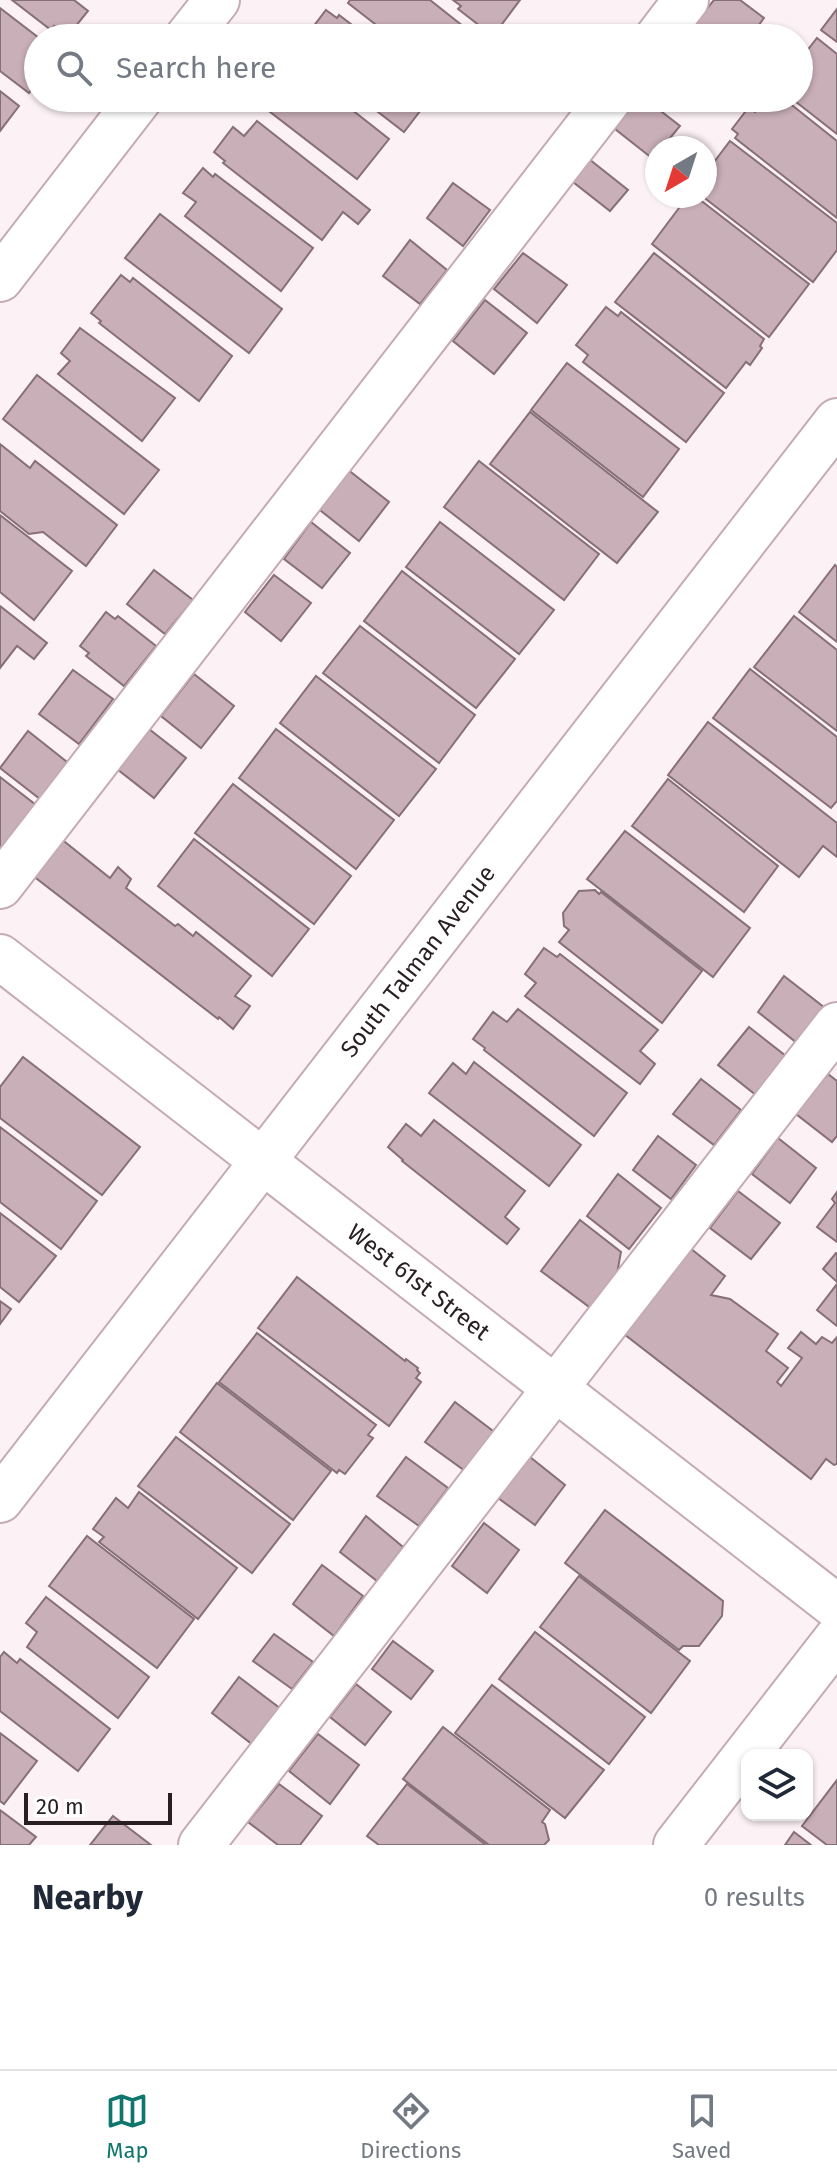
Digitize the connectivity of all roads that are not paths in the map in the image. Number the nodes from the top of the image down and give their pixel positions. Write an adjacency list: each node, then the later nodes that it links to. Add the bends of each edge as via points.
1 (217, 0): 3 (street)
2 (686, 0): 4 (street)
3 (198, 24)
4 (668, 24)
5 (129, 112): 7 (street)
6 (599, 112): 9 (street)
7 (0, 279)
8 (837, 421): 12 (street, South Talman Avenue)
9 (0, 886)
10 (0, 957): 12 (street, West 61st Street)
11 (837, 1025): 13 (street)
12 (263, 1162): 13 (street, West 61st Street); 14 (street, South Talman Avenue)
13 (556, 1388): 15 (street, West 61st Street); 17 (street)
14 (0, 1500)
15 (837, 1607)
16 (837, 1638): 18 (street)
17 (201, 1845)
18 (676, 1845)

